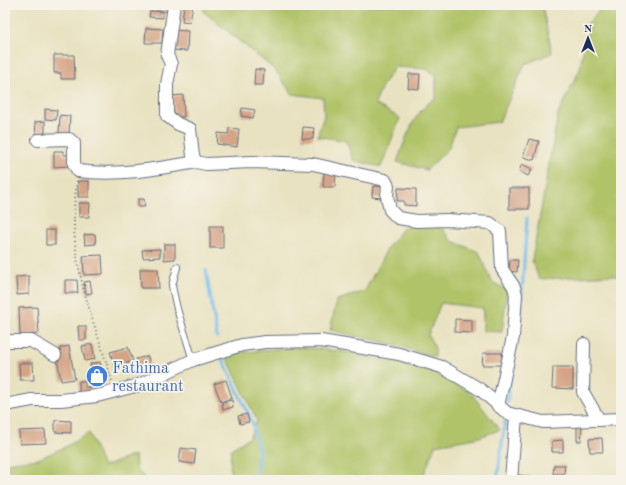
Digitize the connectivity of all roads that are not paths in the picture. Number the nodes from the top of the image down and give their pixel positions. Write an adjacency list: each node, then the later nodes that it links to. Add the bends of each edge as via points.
1 (174, 5): 3 (street, via 167,55 171,64 167,84 167,116 190,129 192,156)
2 (38, 140): 3 (street, via 69,139 74,143 74,164 78,171 140,172)
3 (196, 162): 10 (street, via 313,164 348,171 385,180 390,210 398,218 418,222 448,220 490,223 500,231 502,268 514,287 516,296 513,338)
4 (177, 266): 8 (lane, via 172,286 176,309)
5 (5, 341): 7 (street, via 31,341)
6 (584, 344): 13 (street, via 583,392)
7 (55, 355)
8 (193, 360): 9 (street, via 139,385 90,397 32,400); 10 (street, via 226,349 264,342 336,342 399,354 442,367 481,390)
9 (5, 405)
10 (498, 406): 11 (street, via 507,414)
11 (516, 416): 13 (street, via 543,422); 14 (street)
12 (621, 419): 13 (street)
13 (600, 420)
14 (511, 480)

